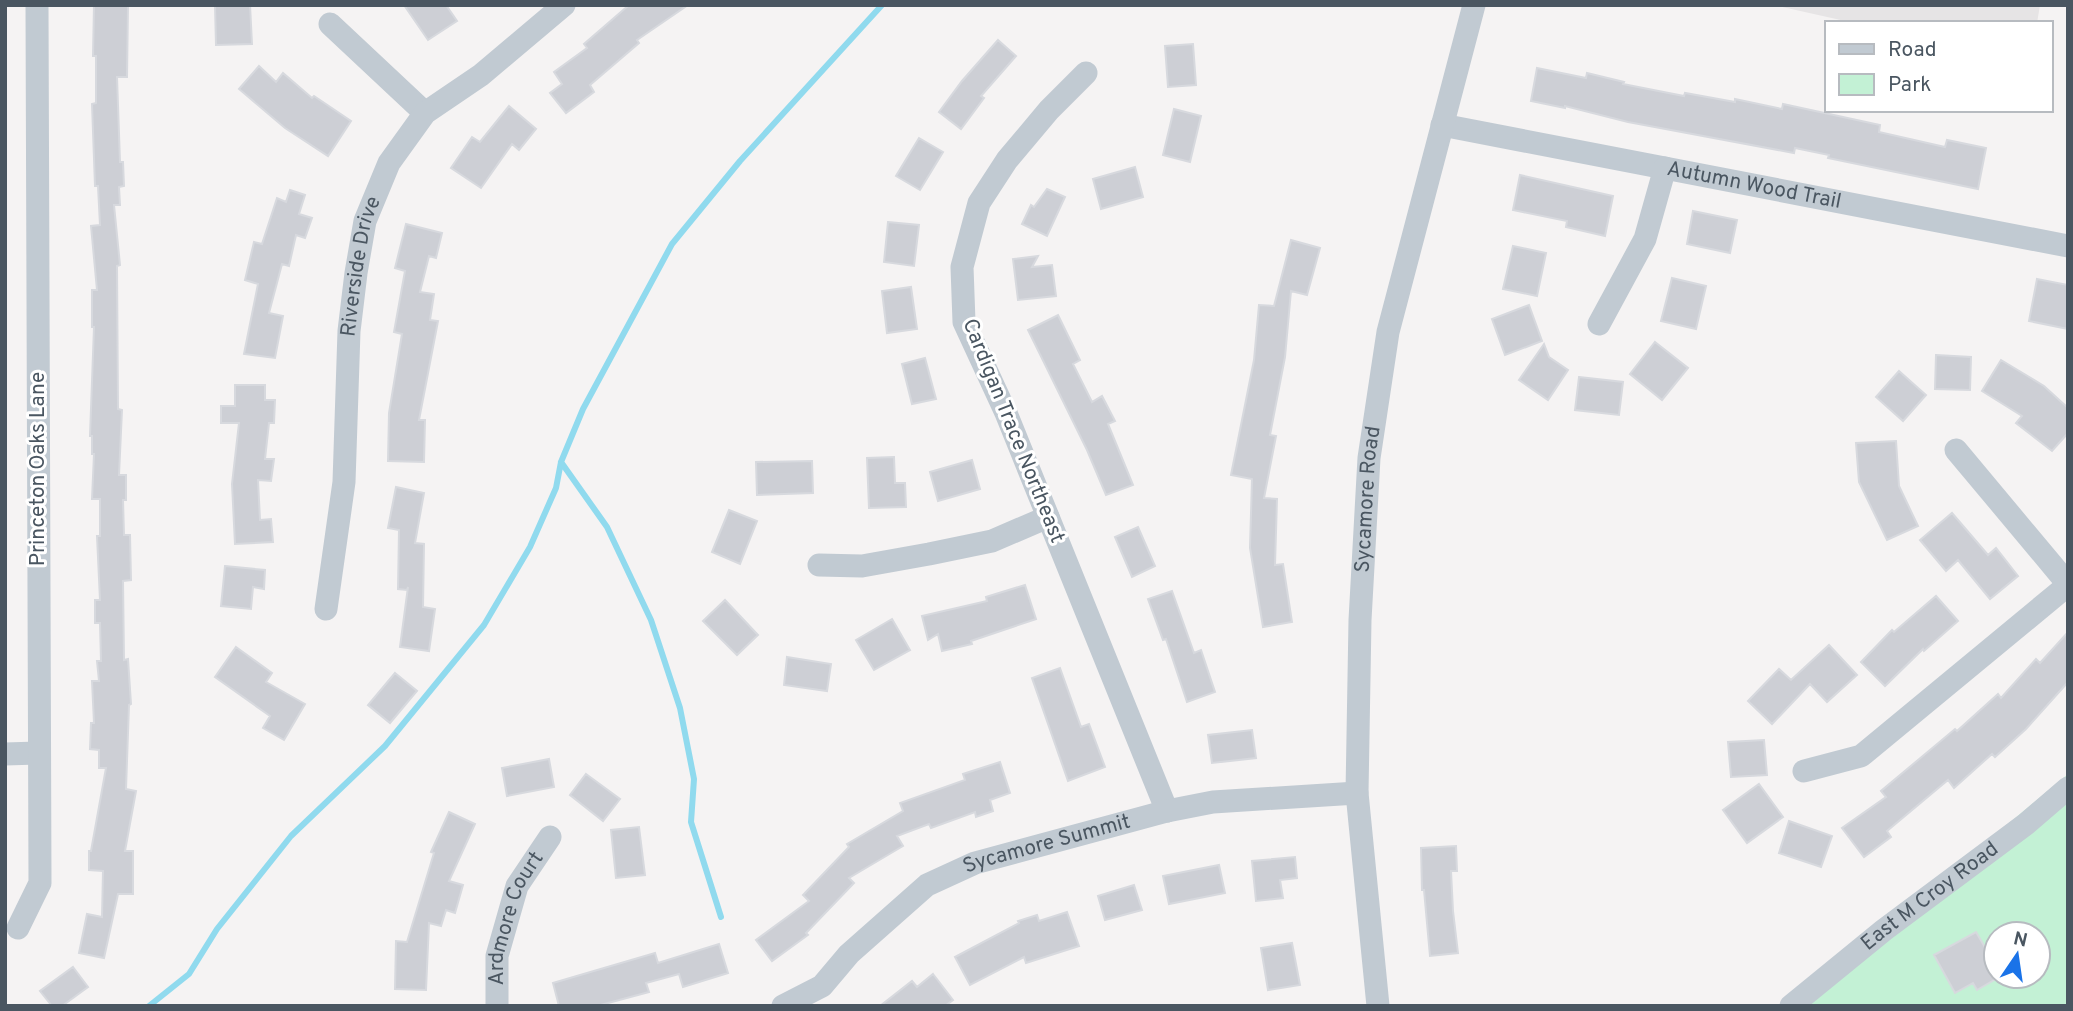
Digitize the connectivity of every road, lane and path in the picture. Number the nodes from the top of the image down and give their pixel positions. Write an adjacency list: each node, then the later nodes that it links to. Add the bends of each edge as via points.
1 (37, 5): 16 (street, Princeton Oaks Lane)
2 (564, 5): 6 (street, Riverside Drive, via 481,75)
3 (1474, 5): 7 (street, Sycamore Road)
4 (330, 24): 6 (street)
5 (1086, 73): 12 (street, Cardigan Trace Northeast, via 1007,160 979,203 962,267 964,322)
6 (425, 113): 15 (street, Riverside Drive, via 389,163 365,220 349,331 344,482)
7 (1442, 125): 8 (street, Autumn Wood Trail); 20 (street, Sycamore Road, via 1388,332 1369,458)
8 (1665, 168): 9 (street, Autumn Wood Trail); 10 (street, via 1645,239)
9 (2068, 246)
10 (1599, 324)
11 (1956, 450): 14 (street)
12 (1048, 517): 13 (street, via 992,541 862,566); 21 (street, Cardigan Trace Northeast)
13 (819, 565)
14 (2068, 584): 18 (street, via 1861,757)
15 (326, 609)
16 (38, 753): 17 (street); 23 (street, Princeton Oaks Lane, via 40,883)
17 (5, 754)
18 (1804, 771)
19 (2068, 788): 27 (street, East M Croy Road)
20 (1357, 793): 21 (street, Sycamore Summit, via 1213,802); 26 (street, Sycamore Road)
21 (1167, 811): 25 (street, Sycamore Summit, via 975,863 927,885 849,954 822,986)
22 (550, 837): 24 (street, Ardmore Court, via 517,886 497,956)
23 (18, 928)
24 (498, 1006)
25 (783, 1006)
26 (1378, 1006)
27 (1791, 1006)

